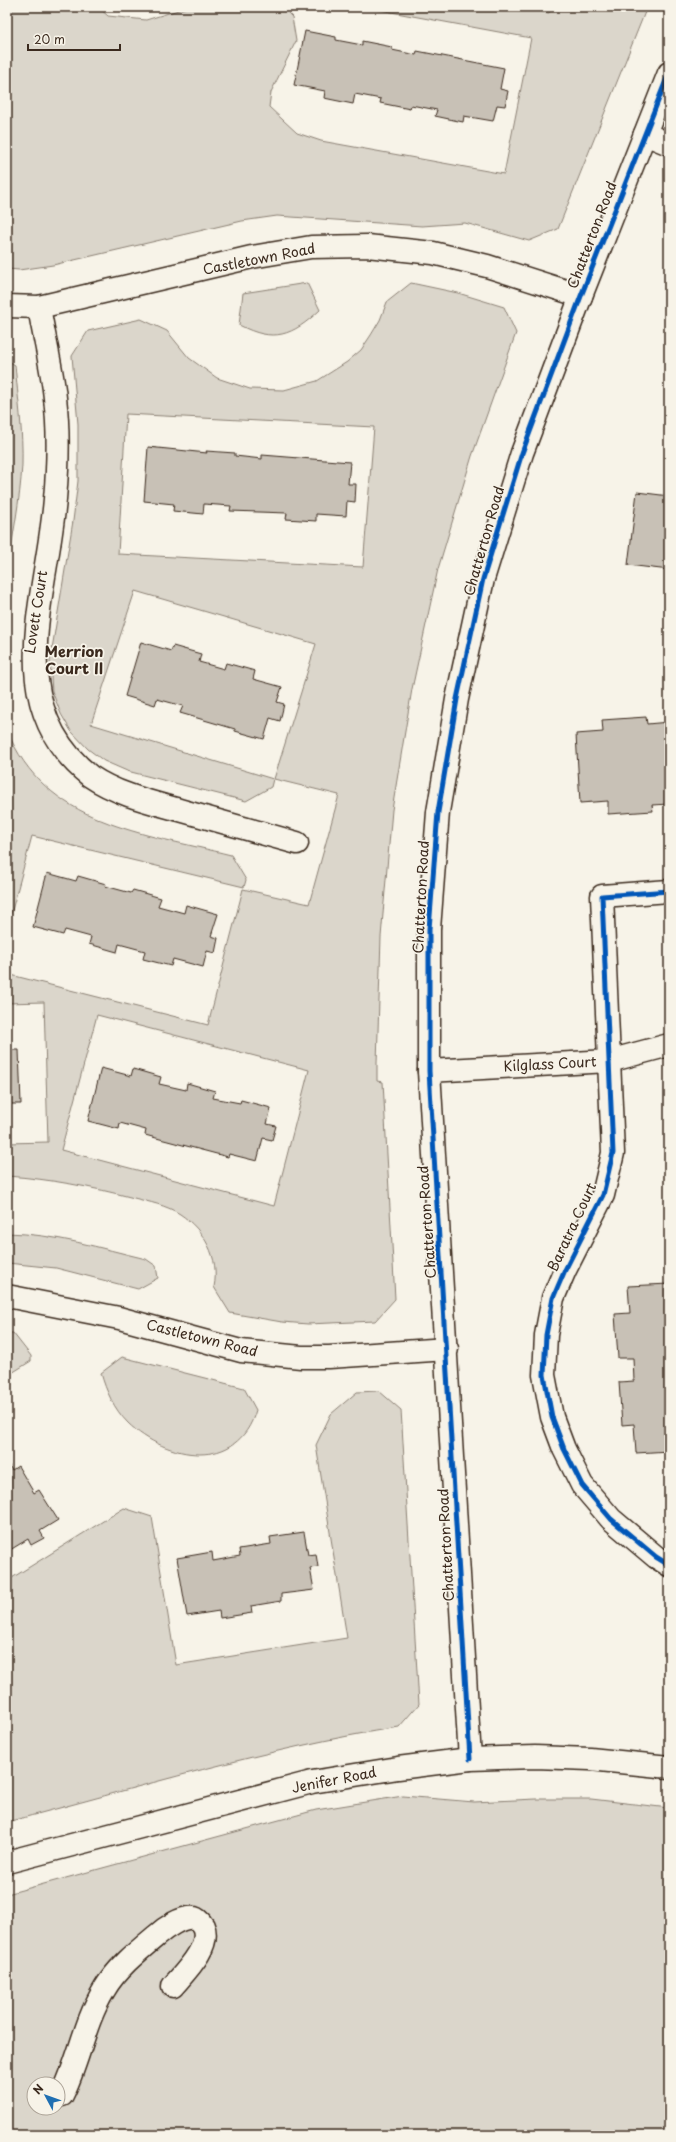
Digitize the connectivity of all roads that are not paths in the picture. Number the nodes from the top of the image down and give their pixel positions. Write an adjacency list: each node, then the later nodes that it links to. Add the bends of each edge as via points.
1 (669, 73): 2 (street, Chatterton Road)
2 (664, 101): 3 (street, Chatterton Road)
3 (645, 134): 4 (street); 5 (street, Chatterton Road)
4 (669, 144)
5 (581, 296): 7 (street, Castletown Road, via 487,266 433,253 366,246 311,247 252,257); 12 (street, Chatterton Road, via 522,453 488,564 457,699 437,820 429,929)
6 (7, 306): 7 (street, Castletown Road)
7 (39, 307): 8 (street, Lovett Court, via 55,399 58,449 55,500 28,659 32,697 45,732 64,755 90,776 121,794)
8 (297, 843)
9 (669, 891): 11 (street, Baratra Court, via 602,896)
10 (669, 1045): 11 (street, Kilglass Court)
11 (609, 1061): 12 (street, Kilglass Court); 15 (street, Baratra Court, via 613,1153 603,1195 553,1298 546,1335 544,1375 552,1417 582,1485 611,1519)
12 (429, 1071): 14 (street, Chatterton Road)
13 (7, 1296): 14 (street, Castletown Road, via 119,1318 241,1351 329,1357)
14 (447, 1348): 16 (street, Chatterton Road)
15 (669, 1565)
16 (470, 1759): 17 (street, Jenifer Road, via 590,1759); 18 (street, Jenifer Road, via 312,1782)
17 (669, 1767)
18 (7, 1862)
19 (173, 1986): 20 (street, via 198,1953 205,1939 201,1922 194,1918 180,1920 140,1948 104,1990 92,2014)
20 (66, 2087)

